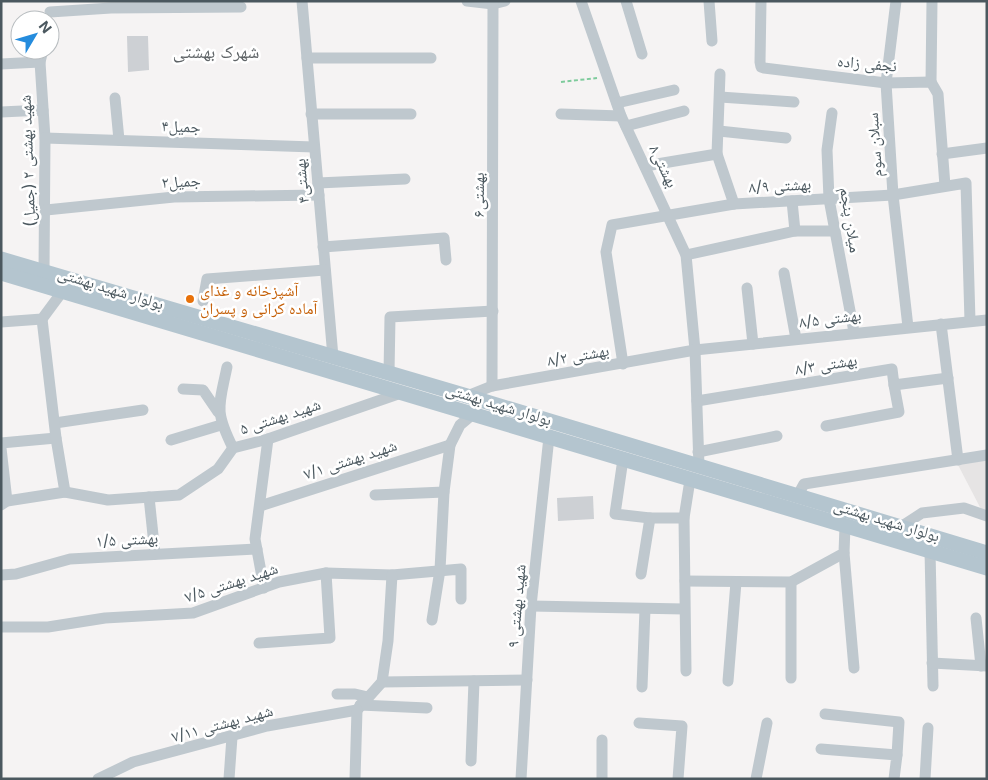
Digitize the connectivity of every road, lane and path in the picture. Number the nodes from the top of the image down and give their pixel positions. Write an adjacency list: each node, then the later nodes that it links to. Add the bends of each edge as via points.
1 (302, 1): 14 (street, بهشتی۴)
2 (467, 1): 9 (street)
3 (581, 1): 19 (street, بهشتی۸)
4 (626, 1): 13 (street)
5 (709, 1): 12 (street)
6 (761, 1): 21 (street, نجفی زاده, via 761,66)
7 (896, 1): 21 (street, سبلان سوم)
8 (932, 1): 22 (street)
9 (499, 2): 68 (street, بهشتی۶)
10 (242, 7): 11 (street)
11 (60, 11)
12 (712, 42)
13 (642, 54)
14 (307, 58): 15 (street); 32 (street, بهشتی۴)
15 (431, 58)
16 (40, 62): 17 (street); 28 (street, شهید بهشتی ۲ (جمیل))
17 (1, 64)
18 (720, 74): 24 (street)
19 (607, 77): 20 (path); 27 (street, بهشتی۸)
20 (561, 82)
21 (886, 82): 22 (street, نجفی زاده); 48 (street, سبلان سوم)
22 (931, 82): 43 (street, via 938,94)
23 (674, 90): 27 (street)
24 (720, 97): 26 (street); 36 (street)
25 (115, 98): 39 (street)
26 (794, 102)
27 (616, 103): 35 (street, بهشتی۸)
28 (43, 110): 30 (street); 37 (street, شهید بهشتی ۲ (جمیل))
29 (684, 111): 35 (street)
30 (1, 112)
31 (832, 113): 49 (street, میلان پنجم, via 827,150)
32 (312, 114): 33 (street); 40 (street, بهشتی۴)
33 (411, 114)
34 (561, 114): 35 (street)
35 (624, 121): 44 (street, بهشتی۸)
36 (718, 131): 38 (street); 42 (street)
37 (45, 138): 39 (street, جمیل۴); 52 (street, شهید بهشتی ۲ (جمیل))
38 (786, 138)
39 (119, 140): 40 (street, جمیل۴)
40 (314, 147): 47 (street, بهشتی۴)
41 (987, 148): 43 (street)
42 (718, 154): 44 (street); 51 (street)
43 (942, 154): 46 (street)
44 (645, 166): 53 (street, بهشتی۸)
45 (405, 179): 47 (street, جمیل۲)
46 (945, 186): 48 (street, سبلان سوم); 71 (street, سبلان سوم, via 966,183)
47 (318, 189): 52 (street, جمیل۲, via 174,197); 56 (street, بهشتی۴)
48 (893, 195): 49 (street, بهشتی ۸/۹); 74 (street)
49 (829, 199): 50 (street, بهشتی ۸/۹); 55 (street, میلان پنجم)
50 (792, 201): 51 (street, بهشتی ۸/۹); 54 (street)
51 (734, 204): 53 (street, بهشتی ۸/۹)
52 (46, 210): 61 (street, شهید بهشتی ۲ (جمیل))
53 (670, 215): 57 (street, بهشتی۸); 80 (street, بهشتی ۸/۹, via 612,225 606,252)
54 (795, 231): 55 (street); 57 (street)
55 (835, 231): 75 (street, میلان پنجم)
56 (323, 247): 59 (street, via 444,238); 60 (street, بهشتی۴)
57 (686, 255): 78 (street, بهشتی۸)
58 (1, 260): 61 (main road, بولوار شهید بهشتی)
59 (446, 260)
60 (325, 270): 67 (street, via 207,279); 79 (street, بهشتی۴)
61 (44, 272): 66 (main road, بولوار شهید بهشتی)
62 (784, 273): 76 (street)
63 (1, 274): 65 (main road, بولوار شهید بهشتی)
64 (747, 288): 77 (street)
65 (62, 292): 66 (main road, بولوار شهید بهشتی); 69 (street)
66 (119, 301): 79 (main road, بولوار شهید بهشتی); 87 (main road, بولوار شهید بهشتی)
67 (204, 302)
68 (493, 312): 82 (street, via 390,317); 85 (street, بهشتی۶)
69 (42, 319): 72 (street); 93 (street)
70 (987, 320): 71 (street, بهشتی ۸/۵)
71 (970, 321): 73 (street, بهشتی ۸/۵)
72 (1, 322)
73 (941, 324): 74 (street, بهشتی ۸/۵); 83 (street)
74 (908, 327): 75 (street, بهشتی ۸/۵)
75 (854, 332): 76 (street, بهشتی ۸/۵)
76 (796, 339): 77 (street, بهشتی ۸/۵)
77 (752, 344): 78 (street, بهشتی ۸/۵)
78 (695, 350): 80 (street, بهشتی ۸/۲); 89 (street, بهشتی۸)
79 (333, 357): 82 (main road, بولوار شهید بهشتی)
80 (623, 364): 85 (street, بهشتی ۸/۲)
81 (227, 367): 91 (street)
82 (389, 373): 88 (main road, بولوار شهید بهشتی)
83 (948, 378): 84 (street); 108 (street)
84 (894, 384): 89 (street, بهشتی ۸/۳, via 892,370); 95 (street, via 899,412)
85 (492, 386): 88 (street, بهشتی ۸/۲)
86 (183, 388): 91 (street, via 203,390)
87 (401, 393): 92 (main road, بولوار شهید بهشتی); 99 (street, شهید بهشتی ۵)
88 (467, 396): 107 (main road, بولوار شهید بهشتی)
89 (697, 401): 107 (street, بهشتی۸)
90 (143, 410): 93 (street)
91 (218, 412): 94 (street)
92 (473, 414): 97 (main road, بولوار شهید بهشتی); 102 (street, via 460,425)
93 (54, 423): 98 (street)
94 (221, 424): 100 (street); 104 (street)
95 (826, 426)
96 (777, 436): 107 (street)
97 (549, 437): 106 (main road, بولوار شهید بهشتی); 138 (street, شهید بهشتی ۹)
98 (56, 438): 101 (street); 110 (street)
99 (268, 439): 104 (street, شهید بهشتی ۵); 116 (street)
100 (171, 440)
101 (1, 443)
102 (450, 445): 111 (street); 116 (street, شهید بهشتی ۷/۱)
103 (1, 448): 115 (street)
104 (233, 448): 114 (street, شهید بهشتی ۵, via 218,469 180,495)
105 (987, 455): 108 (street)
106 (623, 459): 109 (main road, بولوار شهید بهشتی); 118 (street, via 615,514)
107 (699, 459): 113 (main road, بولوار شهید بهشتی)
108 (958, 460): 113 (street, via 804,484)
109 (690, 480): 119 (street); 120 (main road, بولوار شهید بهشتی)
110 (65, 492): 114 (street, شهید بهشتی ۵, via 108,500); 115 (street, شهید بهشتی ۵)
111 (444, 492): 112 (street); 128 (street)
112 (375, 494)
113 (798, 495): 121 (main road, بولوار شهید بهشتی)
114 (149, 497): 126 (street)
115 (4, 503)
116 (260, 506): 122 (street, via 255,539)
117 (987, 516): 121 (street, via 964,508 922,513)
118 (650, 518): 119 (street); 131 (street)
119 (684, 518): 133 (street)
120 (845, 526): 123 (main road, بولوار شهید بهشتی); 124 (street)
121 (902, 526): 125 (main road, بولوار شهید بهشتی)
122 (257, 549): 126 (street, بهشتی ۱/۵); 136 (street)
123 (930, 551): 127 (main road, بولوار شهید بهشتی); 145 (street)
124 (844, 553): 135 (street); 147 (street)
125 (987, 553)
126 (155, 554): 129 (street, بهشتی ۱/۵, via 70,558 16,574)
127 (987, 568)
128 (440, 570): 132 (street, شهید بهشتی ۷/۵); 137 (street, شهید بهشتی ۷/۵, via 461,569); 142 (street)
129 (1, 574)
130 (326, 574): 132 (street, شهید بهشتی ۷/۵); 136 (street, شهید بهشتی ۷/۵, via 279,582); 144 (street, via 330,638)
131 (641, 574)
132 (392, 575): 153 (street)
133 (685, 581): 134 (street); 140 (street)
134 (736, 582): 135 (street); 152 (street)
135 (792, 582): 149 (street)
136 (264, 588): 143 (street, شهید بهشتی ۷/۵, via 193,613 105,618 48,627)
137 (462, 599)
138 (531, 606): 139 (street); 150 (street, شهید بهشتی ۹)
139 (644, 609): 140 (street); 155 (street)
140 (684, 609): 148 (street)
141 (976, 618): 146 (street)
142 (432, 620)
143 (1, 627)
144 (259, 643)
145 (932, 663): 146 (street); 154 (street)
146 (984, 666)
147 (854, 668)
148 (686, 671)
149 (791, 678)
150 (527, 680): 151 (street); 171 (street, شهید بهشتی ۹)
151 (474, 681): 153 (street); 167 (street)
152 (728, 681)
153 (382, 682): 157 (street)
154 (933, 686)
155 (642, 687)
156 (337, 694): 157 (street, via 355,694)
157 (362, 704): 158 (street); 163 (street, شهید بهشتی ۷/۱۱); 170 (street)
158 (427, 708)
159 (824, 714): 166 (street, via 899,722)
160 (639, 723): 173 (street, via 682,726)
161 (767, 723): 174 (street)
162 (928, 728): 176 (street)
163 (232, 737): 168 (street, شهید بهشتی ۷/۱۱, via 133,762); 169 (street)
164 (602, 740): 172 (street)
165 (821, 749): 166 (street)
166 (897, 755): 175 (street)
167 (471, 760)
168 (98, 779)
169 (229, 779)
170 (355, 779)
171 (521, 779)
172 (602, 779)
173 (678, 779)
174 (756, 779)
175 (894, 779)
176 (925, 779)

